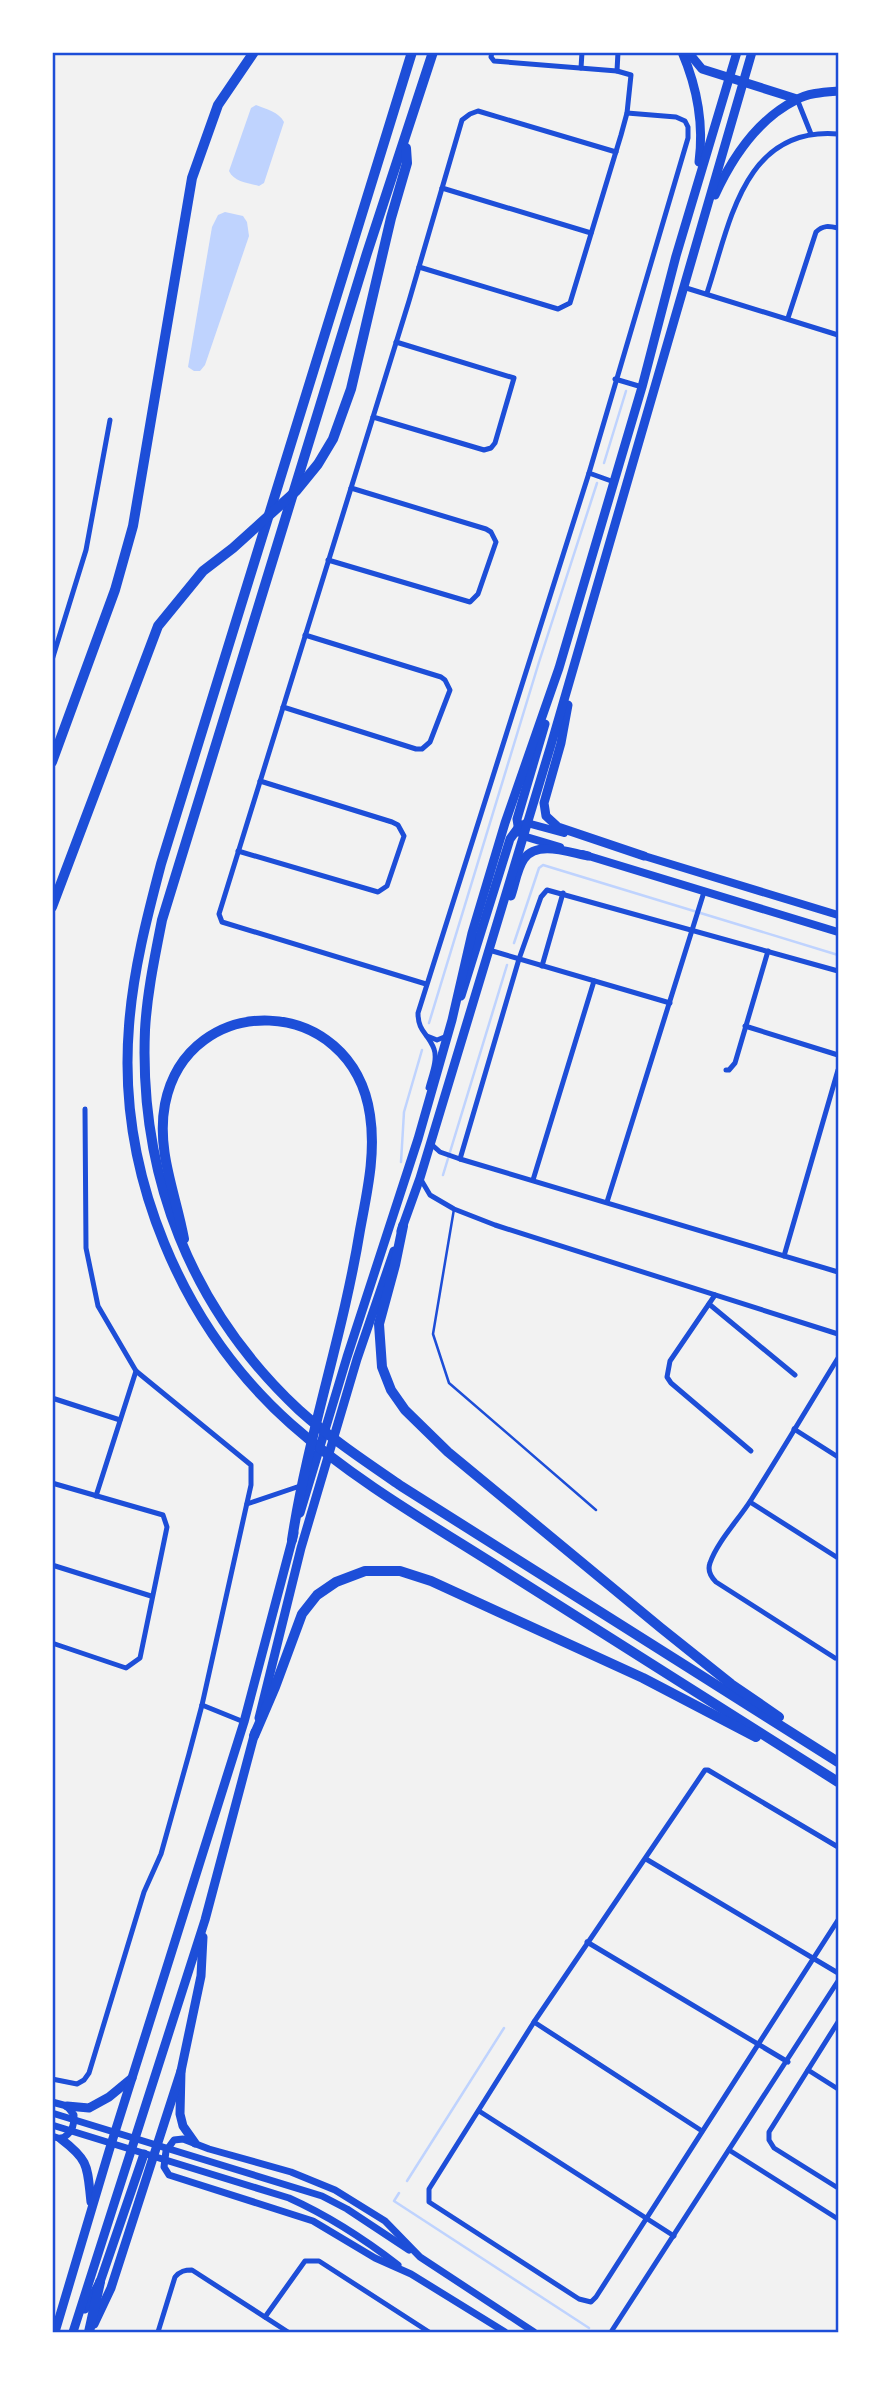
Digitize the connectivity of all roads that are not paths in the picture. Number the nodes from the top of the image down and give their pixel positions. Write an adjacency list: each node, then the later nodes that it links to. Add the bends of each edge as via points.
1 (254, 52): 46 (highway, via 218,105 198,158 133,526 115,590)
2 (412, 52): 112 (highway, via 161,864 137,967 129,1027 132,1126 142,1177 157,1224 200,1314 252,1385 291,1424 354,1473)
3 (433, 52): 20 (highway)
4 (492, 52): 11 (street, via 494,61)
5 (582, 52): 11 (street)
6 (618, 52): 12 (street)
7 (682, 52): 22 (highway, via 698,106)
8 (688, 52): 13 (highway, via 702,69)
9 (737, 52): 13 (highway)
10 (752, 52): 14 (highway)
11 (581, 68): 12 (street)
12 (617, 71): 17 (street, via 631,75)
13 (730, 77): 14 (highway); 22 (highway)
14 (744, 82): 16 (highway); 24 (highway)
15 (838, 91): 16 (highway)
16 (796, 99): 18 (street); 24 (highway, via 750,138 728,166)
17 (627, 113): 21 (street); 33 (street, via 679,118 689,131)
18 (811, 134): 19 (street); 29 (street, via 790,141 757,164 746,181)
19 (838, 134)
20 (405, 140): 54 (highway, via 407,163 351,389 332,439 296,491 203,570 158,626); 84 (highway, via 182,850 150,978 145,1041 149,1125 158,1172)
21 (616, 152): 23 (street, via 478,111 462,120); 26 (street)
22 (697, 184): 34 (highway)
23 (442, 188): 26 (street); 27 (street)
24 (702, 222): 28 (highway)
25 (838, 228): 30 (street, via 821,227 816,232)
26 (591, 233): 27 (street, via 570,303 558,309)
27 (419, 267): 32 (street)
28 (683, 286): 29 (street); 42 (highway)
29 (707, 293): 30 (street)
30 (788, 318): 31 (street)
31 (838, 335)
32 (396, 342): 35 (street); 35 (street, via 514,378 495,443 484,450)
33 (615, 379): 34 (street); 37 (street)
34 (642, 387): 38 (highway)
35 (373, 417): 39 (street)
36 (110, 420): 43 (street, via 86,550)
37 (589, 472): 38 (street); 65 (street)
38 (614, 482): 44 (highway)
39 (351, 488): 40 (street); 40 (street, via 486,529 496,542 478,594 470,602)
40 (328, 561): 41 (street)
41 (305, 635): 45 (street); 45 (street, via 441,677 450,690 430,742 422,749)
42 (576, 659): 48 (highway); 51 (highway, via 561,743 544,803 546,816 558,827)
43 (52, 660)
44 (559, 668): 48 (highway, via 517,819); 67 (highway, via 505,823 460,976)
45 (283, 707): 47 (street)
46 (52, 762)
47 (260, 781): 49 (street); 49 (street, via 392,822 404,836 387,886 378,892)
48 (522, 829): 50 (main road); 51 (main road); 58 (highway); 67 (highway, via 510,839)
49 (238, 851): 65 (street, via 219,914 222,922)
50 (588, 856): 52 (main road); 58 (highway, via 546,849 524,859)
51 (644, 856): 55 (main road)
52 (704, 892): 56 (street); 57 (main road)
53 (563, 893): 56 (street); 61 (street, via 547,890 541,897); 62 (street)
54 (52, 907)
55 (838, 915)
56 (693, 930): 60 (street); 66 (street)
57 (838, 932)
58 (493, 938): 59 (highway)
59 (489, 950): 61 (street); 76 (highway)
60 (768, 951): 63 (street); 68 (street)
61 (519, 959): 62 (street); 77 (street)
62 (542, 966): 64 (street)
63 (838, 971)
64 (594, 981): 66 (street); 79 (street)
65 (426, 984): 69 (street, via 418,1013)
66 (670, 1003): 80 (street)
67 (452, 1020): 70 (highway)
68 (746, 1026): 71 (street); 72 (street, via 735,1063)
69 (424, 1035): 70 (street, via 437,1040); 75 (street, via 435,1058)
70 (448, 1035): 75 (highway)
71 (838, 1055)
72 (726, 1070)
73 (838, 1070): 83 (street)
74 (85, 1109): 90 (street, via 86,1248 98,1306)
75 (418, 1139): 103 (highway)
76 (430, 1143): 77 (street); 78 (highway)
77 (457, 1158): 79 (street)
78 (420, 1178): 81 (street, via 430,1195); 82 (highway)
79 (533, 1180): 80 (street)
80 (607, 1202): 83 (street)
81 (454, 1209): 86 (street); 102 (lane, via 433,1334 449,1383)
82 (403, 1226): 111 (highway, via 357,1359 309,1523); 113 (highway, via 379,1324 382,1367 405,1410 448,1452 731,1684)
83 (784, 1256): 85 (street)
84 (187, 1258): 98 (highway, via 163,1147 165,1102 178,1071 203,1043 237,1024 274,1020 322,1036 349,1060 359,1078 370,1115 372,1151 343,1319); 113 (highway, via 211,1302 261,1370 331,1436 401,1486)
85 (838, 1272)
86 (715, 1294): 87 (street); 88 (street)
87 (709, 1304): 91 (street); 95 (street, via 670,1361 667,1377)
88 (838, 1334)
89 (838, 1358): 94 (street)
90 (136, 1371): 93 (street); 101 (street, via 251,1465)
91 (794, 1375)
92 (52, 1398): 93 (street)
93 (120, 1420): 99 (street)
94 (794, 1429): 96 (street); 100 (street)
95 (751, 1451)
96 (838, 1457)
97 (52, 1483): 99 (street)
98 (300, 1486): 101 (street); 103 (highway)
99 (96, 1496): 106 (street, via 163,1515 167,1527)
100 (750, 1502): 104 (street); 108 (street, via 710,1563 711,1577)
101 (247, 1504): 109 (street)
102 (596, 1510)
103 (292, 1540): 110 (highway)
104 (838, 1558)
105 (52, 1565): 106 (street)
106 (151, 1596): 107 (street, via 140,1658 126,1668)
107 (52, 1643)
108 (835, 1658)
109 (202, 1705): 110 (street); 130 (street, via 161,1854 144,1892 89,2073 77,2084)
110 (244, 1722): 129 (highway)
111 (254, 1736): 112 (highway, via 302,1614 317,1595 335,1582 365,1571 400,1571 643,1678); 117 (highway)
112 (801, 1759): 114 (highway)
113 (838, 1760)
114 (838, 1783)
115 (838, 1847): 116 (street, via 705,1770)
116 (646, 1859): 119 (street); 120 (street)
117 (205, 1920): 128 (highway, via 201,1976); 152 (highway)
118 (838, 1920): 120 (street)
119 (587, 1942): 123 (street); 125 (street)
120 (815, 1958): 121 (street); 125 (street)
121 (838, 1973)
122 (838, 1981): 126 (street)
123 (534, 2022): 134 (street); 137 (street)
124 (838, 2022): 127 (street)
125 (758, 2043): 126 (street); 137 (street)
126 (788, 2062): 141 (street)
127 (808, 2070): 131 (street); 143 (street, via 768,2140)
128 (181, 2071): 140 (highway, via 180,2115); 153 (highway, via 111,2288)
129 (132, 2078): 133 (highway, via 89,2108); 144 (highway)
130 (52, 2079)
131 (838, 2089)
132 (52, 2102): 133 (street)
133 (67, 2106): 138 (street, via 74,2124 69,2135)
134 (479, 2111): 146 (street); 146 (street, via 429,2189 429,2202 437,2209 585,2302 596,2297)
135 (52, 2113): 139 (street)
136 (52, 2125): 142 (street)
137 (702, 2131): 146 (street)
138 (57, 2138): 144 (highway, via 81,2155)
139 (147, 2143): 142 (street); 148 (street, via 322,2196)
140 (195, 2143): 148 (street, via 335,2190 385,2221); 149 (street, via 179,2139 170,2145 163,2162 169,2175 313,2221)
141 (729, 2150): 145 (street); 147 (street)
142 (144, 2154): 149 (street, via 289,2198 365,2239); 150 (highway)
143 (838, 2188)
144 (92, 2207): 154 (highway)
145 (838, 2219)
146 (648, 2220): 147 (street)
147 (674, 2236): 160 (street)
148 (420, 2257): 159 (street)
149 (410, 2274): 158 (street)
150 (100, 2282): 152 (highway); 153 (highway)
151 (265, 2318): 155 (street, via 192,2270 174,2277); 156 (street); 157 (street, via 305,2261 312,2260)
152 (74, 2330)
153 (89, 2332)
154 (55, 2333)
155 (158, 2333)
156 (288, 2333)
157 (429, 2333)
158 (505, 2333)
159 (534, 2333)
160 (611, 2333)

